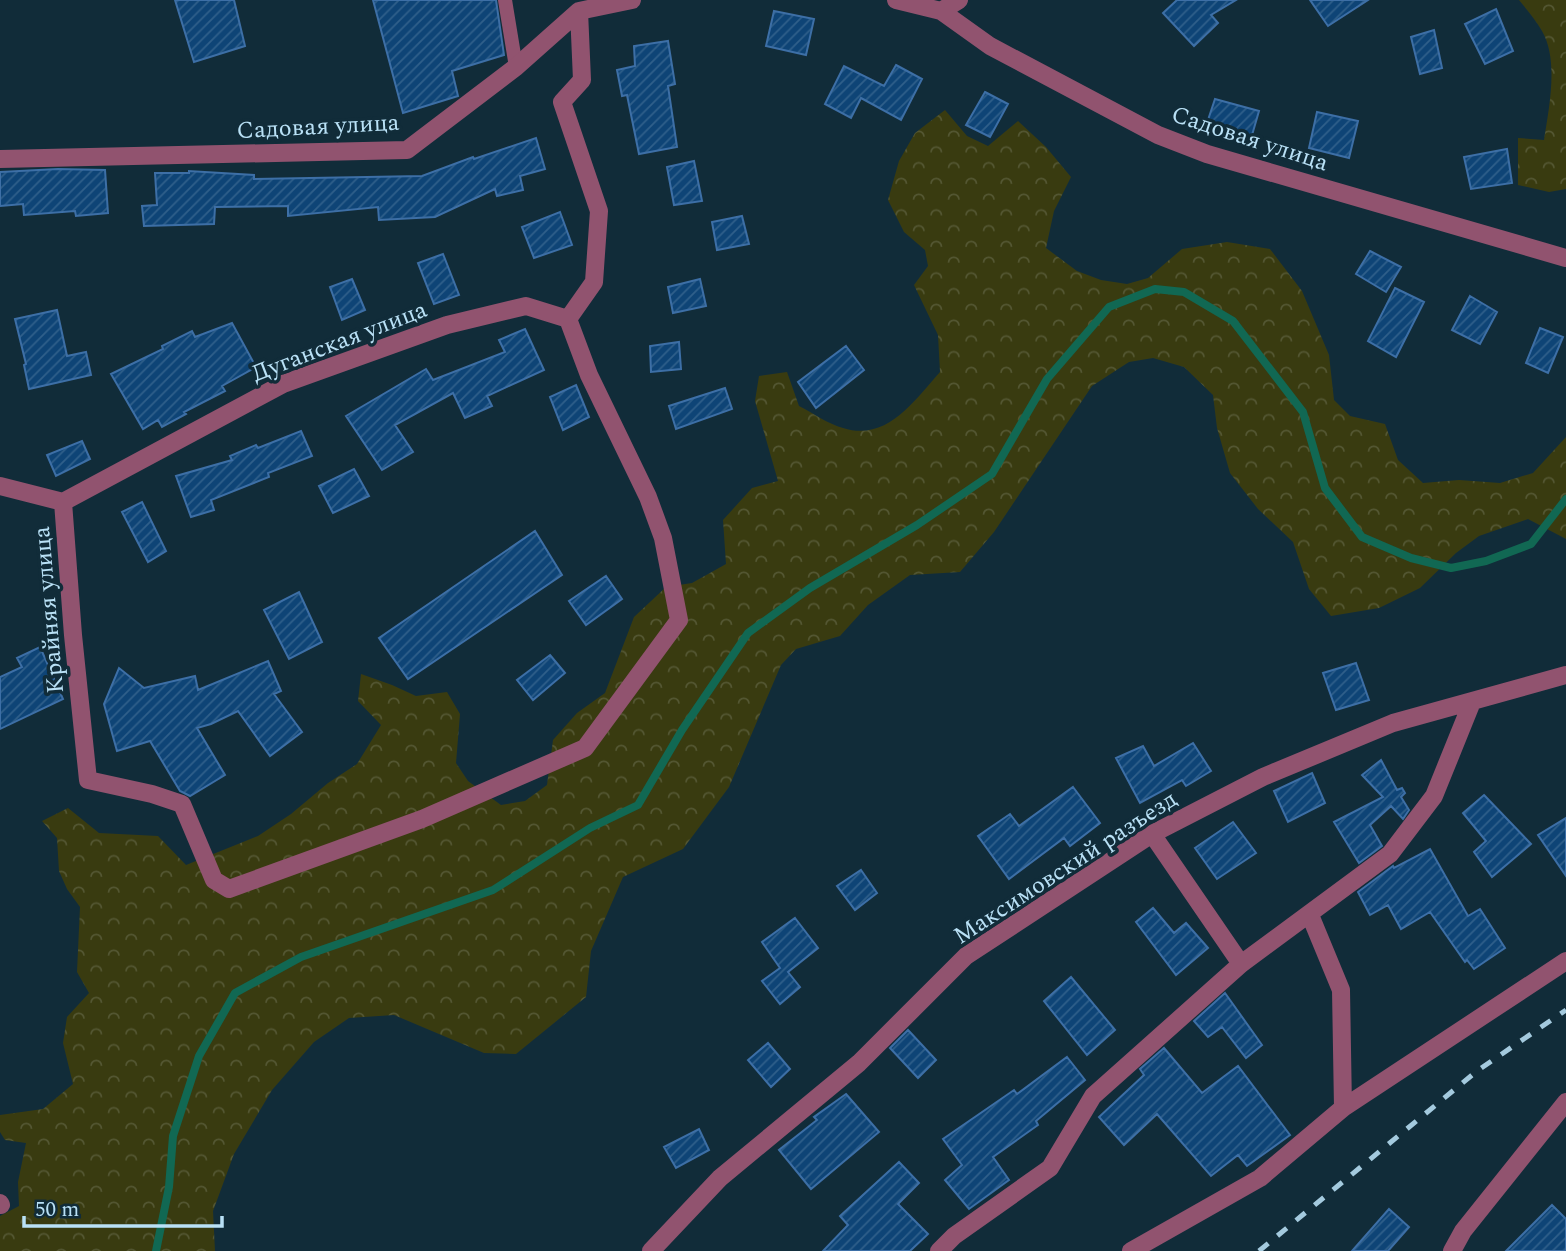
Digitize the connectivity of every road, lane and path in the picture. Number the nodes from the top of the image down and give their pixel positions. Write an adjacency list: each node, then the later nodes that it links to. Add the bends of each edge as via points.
1 (505, 0): 7 (lane)
2 (632, 0): 5 (street, Садовая улица)
3 (896, 0): 6 (street, Садовая улица)
4 (959, 0): 6 (street)
5 (579, 11): 7 (street, Садовая улица); 10 (street, via 582,80 562,102 599,212 594,282)
6 (941, 11): 9 (street, Садовая улица, via 990,46 1158,135 1207,155)
7 (516, 67): 8 (street, Садовая улица, via 407,150)
8 (0, 159)
9 (1566, 258)
10 (568, 319): 12 (street, Дуганская улица, via 526,306 447,325 283,384); 12 (street, Крайняя улица, via 663,538 679,620 585,748 422,819 229,889 214,880 182,804 88,780)
11 (0, 486): 12 (street, Крайняя улица)
12 (64, 502)
13 (1566, 675): 14 (street, Максимовский разъезд)
14 (1472, 702): 15 (street, Максимовский разъезд, via 1393,723 1264,777); 16 (street, via 1427,806 1390,854)
15 (1152, 834): 18 (street); 21 (street, Максимовский разъезд, via 966,956 859,1063 720,1178)
16 (1310, 915): 18 (street); 20 (street, via 1341,990)
17 (1566, 961): 20 (street)
18 (1241, 964): 22 (street, via 1093,1096 1050,1168 954,1236)
19 (1566, 1102): 24 (street)
20 (1343, 1108): 23 (street, via 1261,1178)
21 (651, 1251)
22 (940, 1251)
23 (1131, 1251)
24 (1452, 1251)

